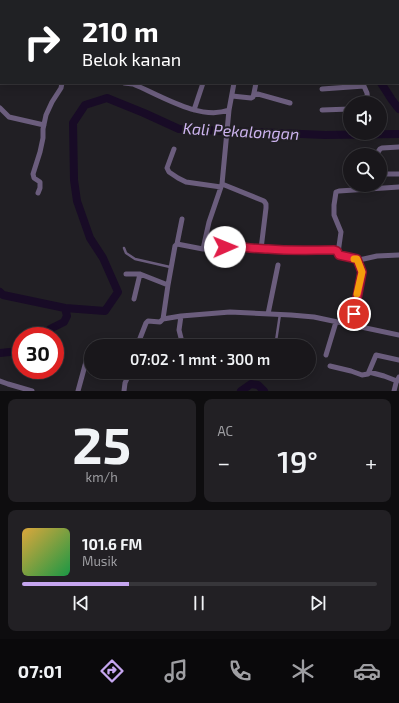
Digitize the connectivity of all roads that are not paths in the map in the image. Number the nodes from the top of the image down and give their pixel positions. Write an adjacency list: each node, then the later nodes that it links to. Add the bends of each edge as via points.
1 (62, 84): 17 (street, via 46,115)
2 (136, 84): 14 (street)
3 (203, 84): 14 (street)
4 (234, 84): 9 (street)
5 (256, 84): 8 (street)
6 (363, 84): 7 (street); 10 (street)
7 (322, 89)
8 (254, 93): 9 (street, via 251,98); 11 (street)
9 (232, 96): 15 (street)
10 (367, 96)
11 (290, 103)
12 (0, 108): 17 (street, via 9,117)
13 (343, 109): 16 (street)
14 (194, 110): 15 (street, via 206,113)
15 (229, 110): 23 (street)
16 (322, 110)
17 (44, 125): 25 (street, via 34,174 34,178 40,182)
18 (399, 147): 19 (street)
19 (382, 148)
20 (174, 149): 23 (street, via 167,168 169,172 186,182)
21 (387, 174): 22 (street)
22 (399, 174)
23 (222, 185): 29 (street); 30 (street, via 266,204)
24 (399, 187): 31 (street, via 336,192 334,215 341,235)
25 (38, 193)
26 (182, 219): 27 (street)
27 (177, 244): 29 (street); 35 (street)
28 (124, 248): 35 (lane, via 126,253 135,259)
29 (203, 249): 30 (street, via 234,246)
30 (261, 249): 31 (street, via 334,250)
31 (338, 254): 33 (street)
32 (399, 255): 33 (street)
33 (357, 259): 45 (street, via 362,272)
34 (278, 265): 40 (street)
35 (171, 267): 38 (street)
36 (126, 274): 37 (street)
37 (140, 274): 38 (street); 39 (street)
38 (168, 285): 43 (street)
39 (134, 299)
40 (268, 314): 41 (street); 42 (street, via 230,312)
41 (280, 314): 44 (street); 49 (lane)
42 (181, 316): 43 (street); 48 (street)
43 (163, 319): 47 (street, via 160,322 148,321)
44 (336, 322): 45 (street); 50 (street)
45 (353, 325): 46 (street)
46 (399, 335)
47 (140, 339)
48 (181, 339)
49 (276, 339)
50 (326, 355)
51 (399, 360): 54 (street, via 376,355)
52 (330, 366): 54 (street, via 362,375)
53 (84, 369): 59 (street)
54 (369, 372): 56 (street)
55 (127, 379): 60 (street)
56 (398, 379): 61 (street)
57 (0, 381): 58 (street)
58 (32, 391)
59 (78, 391)
60 (124, 391)
61 (394, 391)

